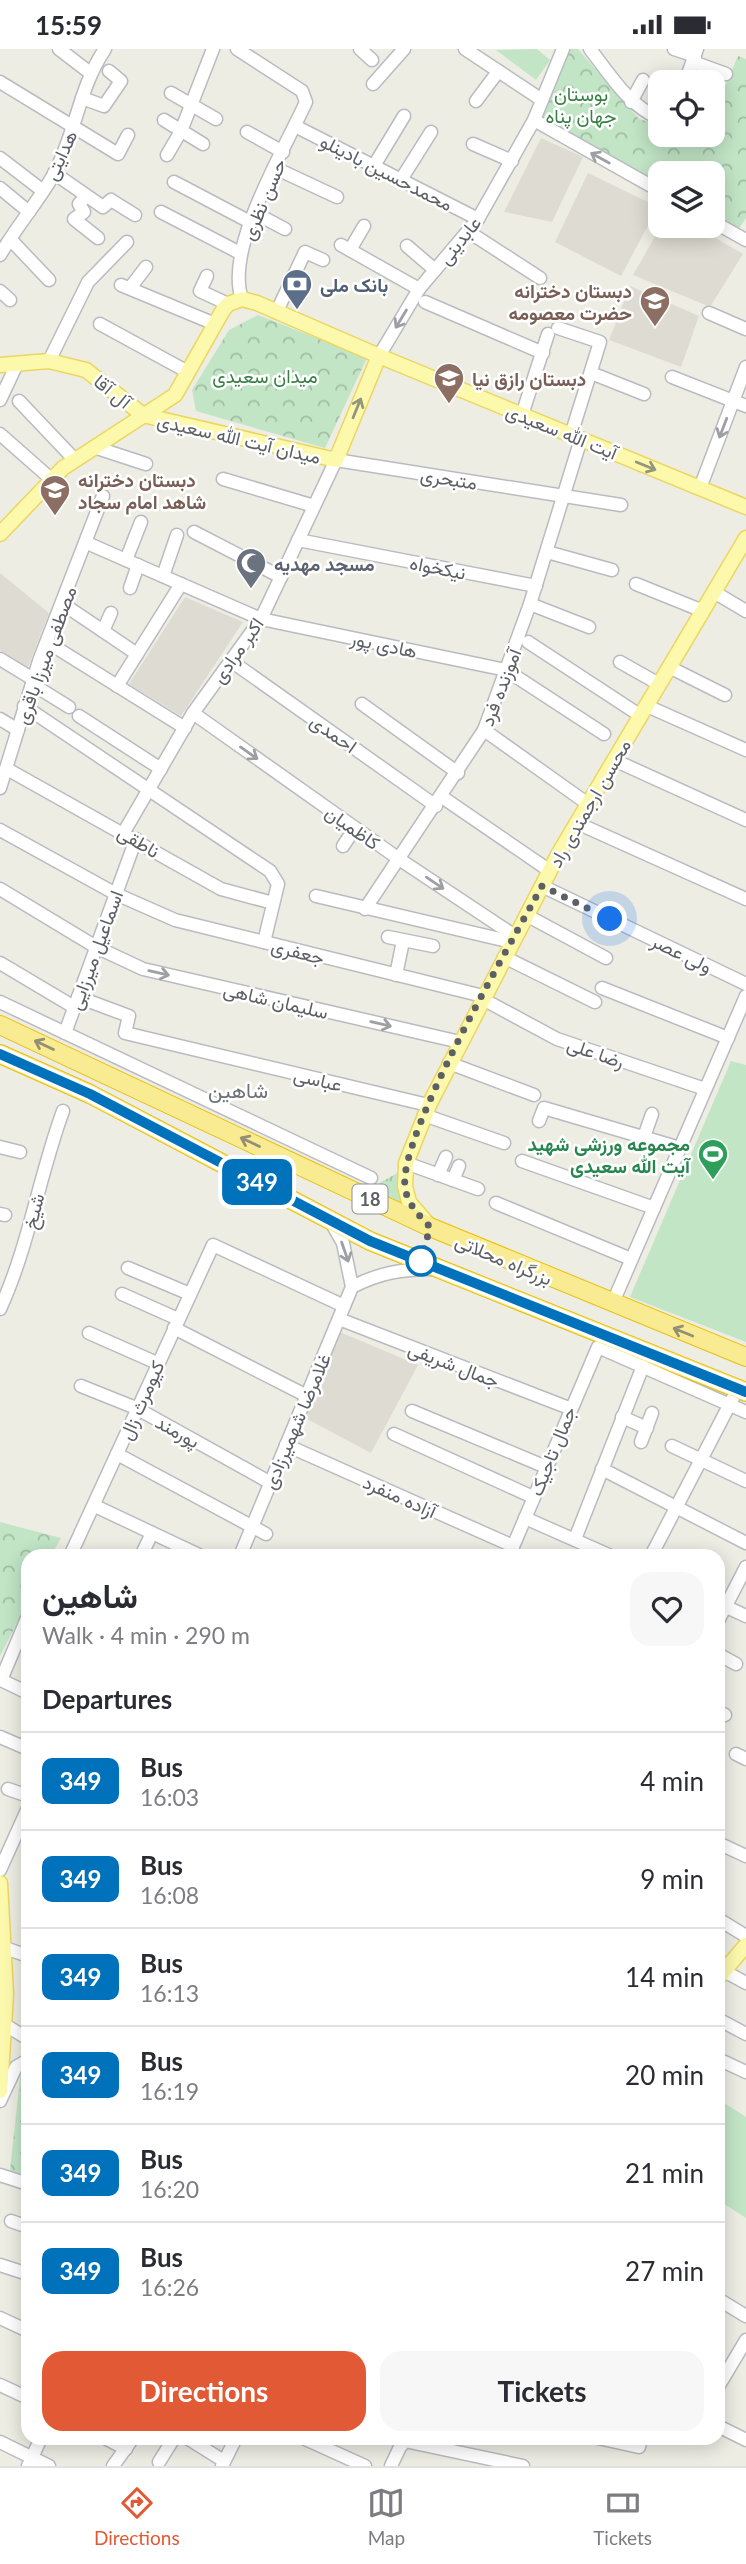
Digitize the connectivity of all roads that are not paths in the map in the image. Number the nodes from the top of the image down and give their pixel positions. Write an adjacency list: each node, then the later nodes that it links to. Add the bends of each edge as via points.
1 (59, 49): 14 (street)
2 (105, 49): 14 (street, هدایتی)
3 (213, 49): 25 (street)
4 (237, 49): 31 (street, حسن نظری, via 302,91 306,102)
5 (360, 49): 12 (street)
6 (404, 49): 19 (street)
7 (465, 49): 15 (street)
8 (563, 49): 22 (street, عابدینی)
9 (590, 49): 24 (street)
10 (674, 49): 11 (street)
11 (695, 56): 16 (street)
12 (372, 60)
13 (109, 71): 21 (street, via 121,81 104,106)
14 (89, 72): 21 (street, هدایتی)
15 (497, 73): 22 (street); 23 (street)
16 (726, 74)
17 (643, 80): 24 (street)
18 (0, 82): 32 (street)
19 (373, 84)
20 (171, 93): 25 (street)
21 (82, 98): 32 (street, هدایتی)
22 (542, 100): 30 (street, عابدینی)
23 (476, 101)
24 (631, 101): 26 (street)
25 (191, 105): 28 (street); 33 (street)
26 (648, 112)
27 (404, 116): 43 (street)
28 (216, 119)
29 (164, 120): 33 (street)
30 (534, 120): 42 (street, عابدینی); 48 (street, one-way to 30)
31 (295, 125): 39 (street, حسن نظری); 43 (street, محمدحسین بادینلو)
32 (74, 126): 36 (street, via 118,154); 45 (street, هدایتی)
33 (180, 131): 37 (street); 40 (street)
34 (247, 132): 39 (street)
35 (431, 132): 46 (street)
36 (128, 135)
37 (203, 144)
38 (473, 144): 42 (street)
39 (283, 152): 44 (street, حسن نظری)
40 (167, 155)
41 (0, 158): 50 (street)
42 (512, 161): 57 (street, عابدینی)
43 (375, 164): 46 (street, محمدحسین بادینلو)
44 (275, 167): 52 (street); 56 (street, حسن نظری)
45 (54, 173): 50 (street, هدایتی); 51 (street)
46 (402, 178): 57 (street, محمدحسین بادینلو)
47 (174, 182): 56 (street)
48 (648, 184)
49 (0, 188): 53 (street)
50 (43, 191): 53 (street, هدایتی)
51 (86, 197): 55 (street, via 103,207 111,200); 63 (street, via 79,204 84,212 74,219)
52 (337, 197)
53 (29, 212): 64 (street, هدایتی)
54 (161, 212): 68 (street)
55 (135, 215)
56 (252, 218): 60 (street); 68 (street, حسن نظری)
57 (478, 219): 61 (street, عابدینی)
58 (364, 226): 75 (street, via 346,247)
59 (725, 227): 62 (street)
60 (285, 229)
61 (469, 232): 71 (street, عابدینی); 73 (street)
62 (744, 235)
63 (98, 238)
64 (11, 240): 67 (street, هدایتی); 74 (street)
65 (127, 242): 85 (street, via 88,282)
66 (407, 246): 71 (street)
67 (1, 252)
68 (240, 253): 76 (street, حسن نظری)
69 (323, 260): 78 (street, via 305,251)
70 (146, 267): 81 (street, via 126,287)
71 (435, 270): 75 (street, عابدینی)
72 (207, 276): 76 (street, via 200,291)
73 (540, 278)
74 (49, 280)
75 (419, 289): 84 (street, عابدینی, one-way to 84)
76 (235, 302): 78 (main road); 81 (main road, میدان آیت الله سعیدی)
77 (425, 302): 83 (street, via 449,320 481,334)
78 (277, 311): 84 (main road)
79 (709, 313): 82 (street)
80 (100, 324): 89 (street)
81 (215, 324): 89 (main road, میدان آیت الله سعیدی)
82 (746, 329)
83 (543, 353): 90 (street, آموزنده فرد, via 553,331 600,342); 98 (street)
84 (379, 356): 98 (main road, آیت الله سعیدی); 103 (main road, میدان آیت الله سعیدی, one-way to 84)
85 (49, 361): 87 (main road, آل آقا); 97 (main road, آل آقا, via 86,370)
86 (0, 366): 87 (main road, آل آقا)
87 (16, 366): 93 (street)
88 (746, 367): 95 (street)
89 (188, 372): 97 (main road, میدان آیت الله سعیدی, via 176,395)
90 (591, 373): 92 (street); 100 (street, آموزنده فرد)
91 (672, 377): 95 (street)
92 (644, 394)
93 (0, 400)
94 (19, 401): 102 (street)
95 (733, 401): 96 (street); 107 (street, one-way to 107)
96 (746, 406)
97 (143, 415): 101 (main road); 103 (main road, میدان آیت الله سعیدی)
98 (522, 415): 100 (main road, آیت الله سعیدی)
99 (0, 434): 105 (street)
100 (576, 437): 107 (main road, آیت الله سعیدی, one-way to 107); 109 (street, آموزنده فرد)
101 (94, 447): 102 (main road); 104 (street)
102 (75, 460): 105 (main road)
103 (336, 460): 109 (street, متبحری); 111 (street, اکبر مرادی)
104 (146, 464)
105 (51, 479): 115 (main road)
106 (223, 479): 111 (street)
107 (700, 488): 112 (main road, آیت الله سعیدی)
108 (103, 496): 119 (street, مصطفی میرزا باقری)
109 (562, 496): 110 (street, متبحری); 120 (street, آموزنده فرد)
110 (621, 505)
111 (314, 506): 118 (street, اکبر مرادی)
112 (746, 506)
113 (141, 522): 121 (street)
114 (194, 532): 124 (street)
115 (0, 534)
116 (177, 535): 123 (street)
117 (746, 538): 129 (main road, محسن ارجمندی راد)
118 (298, 540): 124 (street, اکبر مرادی); 127 (street, نیکخواه)
119 (87, 543): 121 (street, هادی پور); 131 (street, مصطفی میرزا باقری)
120 (547, 552): 122 (street); 127 (street, آموزنده فرد)
121 (132, 562): 123 (street, هادی پور); 128 (street)
122 (611, 571)
123 (163, 576): 125 (street, هادی پور)
124 (281, 577): 137 (street, اکبر مرادی)
125 (181, 584): 137 (street, هادی پور); 142 (street)
126 (636, 584): 133 (street)
127 (536, 586): 132 (street, آموزنده فرد)
128 (130, 588)
129 (714, 592): 133 (main road, محسن ارجمندی راد); 134 (street)
130 (86, 601): 136 (street)
131 (62, 604): 136 (street); 140 (street, مصطفی میرزا باقری)
132 (530, 604): 138 (street); 147 (street, آموزنده فرد)
133 (703, 611): 146 (main road, محسن ارجمندی راد)
134 (746, 611)
135 (111, 613): 139 (street)
136 (78, 614): 139 (street)
137 (261, 619): 144 (street, اکبر مرادی); 147 (street, هادی پور)
138 (589, 627)
139 (103, 631): 142 (street)
140 (47, 642): 148 (street, مصطفی میرزا باقری); 150 (street)
141 (527, 642): 155 (street)
142 (137, 655): 150 (street)
143 (0, 659): 148 (street)
144 (231, 661): 156 (street, اکبر مرادی); 170 (street, احمدی)
145 (621, 662): 149 (street)
146 (669, 667): 149 (main road, محسن ارجمندی راد); 151 (street)
147 (506, 670): 161 (street, آموزنده فرد); 162 (street)
148 (33, 682): 153 (street, مصطفی میرزا باقری); 154 (street)
149 (659, 684): 155 (main road, محسن ارجمندی راد)
150 (117, 686): 159 (street)
151 (725, 695)
152 (362, 704): 167 (street)
153 (24, 706): 160 (street, مصطفی میرزا باقری); 169 (street)
154 (69, 707)
155 (644, 711): 163 (street); 164 (main road, محسن ارجمندی راد)
156 (193, 713): 159 (street, اکبر مرادی); 174 (street, کاظمیان, one-way to 174)
157 (79, 716): 166 (street)
158 (0, 719): 160 (street)
159 (184, 728): 166 (street, اکبر مرادی)
160 (18, 730): 165 (street, مصطفی میرزا باقری)
161 (484, 730): 167 (street, آموزنده فرد); 171 (street)
162 (604, 734)
163 (746, 750)
164 (614, 760): 171 (main road, محسن ارجمندی راد); 172 (street)
165 (7, 769): 168 (street); 176 (street, ناطقی)
166 (161, 769): 169 (street, اکبر مرادی)
167 (458, 773): 170 (street, آموزنده فرد)
168 (0, 788)
169 (149, 790): 176 (street, اکبر مرادی); 185 (street, via 270,871 278,884)
170 (439, 801): 178 (street, آموزنده فرد); 179 (street, احمدی)
171 (588, 804): 173 (main road, محسن ارجمندی راد)
172 (746, 820)
173 (577, 823): 179 (main road, محسن ارجمندی راد); 184 (street)
174 (355, 828): 177 (street); 178 (street, کاظمیان)
175 (0, 830): 182 (street, جعفری)
176 (130, 836): 182 (street, اسماعیل میرزایی); 185 (street, ناطقی, via 221,889)
177 (343, 846)
178 (400, 859): 186 (street, آموزنده فرد); 189 (street, کاظمیان, one-way to 189)
179 (550, 871): 180 (main road, محسن ارجمندی راد)
180 (542, 886): 187 (main road, محسن ارجمندی راد); 198 (street, ولی عصر)
181 (0, 889): 193 (street, سلیمان شاهی)
182 (116, 894): 191 (street, جعفری, via 175,921); 193 (street, اسماعیل میرزایی)
183 (316, 896): 186 (street)
184 (746, 899)
185 (273, 903): 191 (street)
186 (365, 909): 189 (street)
187 (526, 915): 189 (main road, محسن ارجمندی راد); 195 (street)
188 (388, 937): 190 (street)
189 (514, 939): 194 (main road, محسن ارجمندی راد)
190 (403, 941): 192 (street); 197 (street)
191 (264, 942): 197 (street, جعفری)
192 (433, 946)
193 (96, 947): 203 (street, اسماعیل میرزایی); 208 (street, سلیمان شاهی, one-way to 208, via 143,969)
194 (504, 957): 201 (main road, محسن ارجمندی راد); 204 (street)
195 (606, 958)
196 (0, 963): 203 (street)
197 (396, 975): 201 (street, جعفری)
198 (746, 984)
199 (603, 988): 207 (street)
200 (746, 996): 207 (street)
201 (488, 1000): 208 (main road, محسن ارجمندی راد); 213 (street, رضا علی, via 557,1039)
202 (0, 1002): 206 (street, اسماعیل میرزایی)
203 (76, 1002): 206 (street, اسماعیل میرزایی); 215 (street, عباسی, via 129,1016 125,1033)
204 (595, 1002)
205 (4, 1025): 235 (highway, بزرگراه محلاتی / 18, one-way to 205)
206 (65, 1033): 229 (street)
207 (728, 1038): 213 (street)
208 (460, 1042): 211 (main road, محسن ارجمندی راد)
209 (0, 1054): 212 (highway, بزرگراه محلاتی / 18)
210 (0, 1061): 212 (highway)
211 (449, 1063): 214 (street); 215 (main road, محسن ارجمندی راد)
212 (37, 1070): 234 (highway, بزرگراه محلاتی / 18)
213 (705, 1089): 222 (street)
214 (534, 1095)
215 (426, 1110): 220 (street, عباسی); 226 (main road, محسن ارجمندی راد)
216 (64, 1111): 244 (street, شیخ, via 46,1158 13,1282)
217 (652, 1114): 219 (street)
218 (539, 1121): 219 (street, via 544,1108)
219 (644, 1137): 222 (street)
220 (504, 1143)
221 (0, 1147): 223 (street)
222 (680, 1148): 233 (street)
223 (20, 1152)
224 (446, 1157): 228 (street)
225 (522, 1161): 233 (street)
226 (406, 1163): 228 (street); 235 (main road, محسن ارجمندی راد, via 409,1202)
227 (459, 1166): 230 (street)
228 (438, 1174): 230 (street)
229 (371, 1178)
230 (453, 1180): 231 (street)
231 (478, 1189)
232 (496, 1203): 236 (street)
233 (654, 1208): 236 (street)
234 (330, 1220): 238 (highway, بزرگراه محلاتی / 18); 239 (street, one-way to 239, via 343,1243)
235 (430, 1227): 248 (highway, بزرگراه محلاتی / 18, one-way to 235)
236 (631, 1259): 240 (street)
237 (128, 1268): 242 (street)
238 (441, 1269): 239 (street, via 396,1270); 252 (highway, بزرگراه محلاتی / 18)
239 (352, 1287): 243 (street, غلامرضا شهمیرزادی)
240 (617, 1293)
241 (122, 1294): 246 (street)
242 (190, 1294): 243 (street, کیومرث زال, via 213,1245); 246 (street, کیومرث زال)
243 (344, 1306): 245 (street, غلامرضا شهمیرزادی)
244 (0, 1309)
245 (339, 1319): 253 (street, غلامرضا شهمیرزادی); 255 (street, جمال شریفی)
246 (176, 1323): 249 (street, کیومرث زال); 253 (street)
247 (89, 1333): 249 (street)
248 (746, 1357)
249 (157, 1363): 254 (street, کیومرث زال)
250 (643, 1366): 252 (street); 255 (street, جمال تاجیک, via 598,1347); 259 (street)
251 (81, 1386): 254 (street, پورمند)
252 (737, 1395): 257 (street); 266 (street)
253 (307, 1396): 263 (street, غلامرضا شهمیرزادی)
254 (136, 1408): 265 (street, کیومرث زال); 271 (street, پورمند)
255 (569, 1408): 267 (street, جمال تاجیک)
256 (412, 1411): 267 (street)
257 (746, 1412)
258 (652, 1413): 260 (street)
259 (622, 1417): 260 (street); 268 (street)
260 (647, 1428): 262 (street)
261 (394, 1434): 273 (street)
262 (642, 1442)
263 (286, 1445): 271 (street, غلامرضا شهمیرزادی); 286 (street, آزاده منفرد)
264 (672, 1446): 266 (street)
265 (117, 1454): 274 (street, کیومرث زال); 277 (street)
266 (702, 1459): 270 (street); 275 (street)
267 (545, 1467): 273 (street, جمال تاجیک)
268 (602, 1469): 269 (street); 280 (street)
269 (621, 1479): 272 (street); 275 (street)
270 (746, 1481)
271 (271, 1483): 277 (street, غلامرضا شهمیرزادی)
272 (615, 1492)
273 (533, 1497): 276 (street, جمال تاجیک)
274 (95, 1506): 278 (street); 282 (street, کیومرث زال)
275 (676, 1507): 281 (street); 289 (street)
276 (525, 1518): 280 (street); 287 (street, جمال تاجیک)
277 (251, 1528): 279 (street); 285 (street, غلامرضا شهمیرزادی)
278 (152, 1533): 283 (street); 284 (street)
279 (266, 1534)
280 (575, 1539): 288 (street)
281 (746, 1543)
282 (74, 1549)
283 (144, 1549)
284 (186, 1549)
285 (243, 1549)
286 (507, 1549)
287 (512, 1549)
288 (596, 1549)
289 (654, 1549)
290 (746, 1567): 291 (street)
291 (725, 1600)
292 (725, 1606): 293 (street)
293 (746, 1616)
294 (21, 1638): 297 (street)
295 (725, 1658): 296 (street)
296 (736, 1664)
297 (1, 1680): 298 (street)
298 (21, 1690)
299 (0, 1737): 300 (street)
300 (21, 1746)
301 (8, 1789): 302 (street)
302 (21, 1794)
303 (21, 1824): 306 (street)
304 (725, 1845): 305 (street)
305 (744, 1850)
306 (0, 1870)
307 (0, 1884): 310 (main road)
308 (725, 1923): 309 (street)
309 (746, 1936)
310 (5, 1948): 312 (street); 317 (main road)
311 (744, 1950): 313 (main road)
312 (21, 1954)
313 (725, 1970)
314 (725, 1975): 315 (street)
315 (746, 1983)
316 (725, 2023): 318 (street)
317 (4, 2024): 319 (street); 323 (main road)
318 (746, 2034)
319 (21, 2035)
320 (21, 2064): 324 (street)
321 (725, 2064): 322 (street)
322 (746, 2072)
323 (0, 2091)
324 (0, 2101)
325 (0, 2175): 326 (street)
326 (21, 2182)
327 (11, 2221): 328 (street)
328 (21, 2225)
329 (0, 2265): 330 (street)
330 (21, 2272)
331 (725, 2303): 332 (street)
332 (746, 2316)
333 (0, 2318): 334 (street)
334 (21, 2328)
335 (745, 2343): 337 (street)
336 (725, 2364): 337 (street)
337 (730, 2367): 338 (street)
338 (725, 2375)
339 (0, 2385): 340 (street)
340 (21, 2395)
341 (725, 2430): 342 (street)
342 (746, 2440)
343 (0, 2442): 352 (street)
344 (38, 2445): 352 (street)
345 (129, 2445): 356 (street)
346 (170, 2445): 353 (street)
347 (197, 2445): 354 (street)
348 (232, 2445): 354 (street)
349 (318, 2445): 357 (street)
350 (399, 2445): 358 (street)
351 (421, 2445): 359 (street)
352 (30, 2461): 355 (street)
353 (159, 2462)
354 (223, 2463)
355 (48, 2466)
356 (113, 2466)
357 (365, 2466)
358 (391, 2466)
359 (523, 2466)

